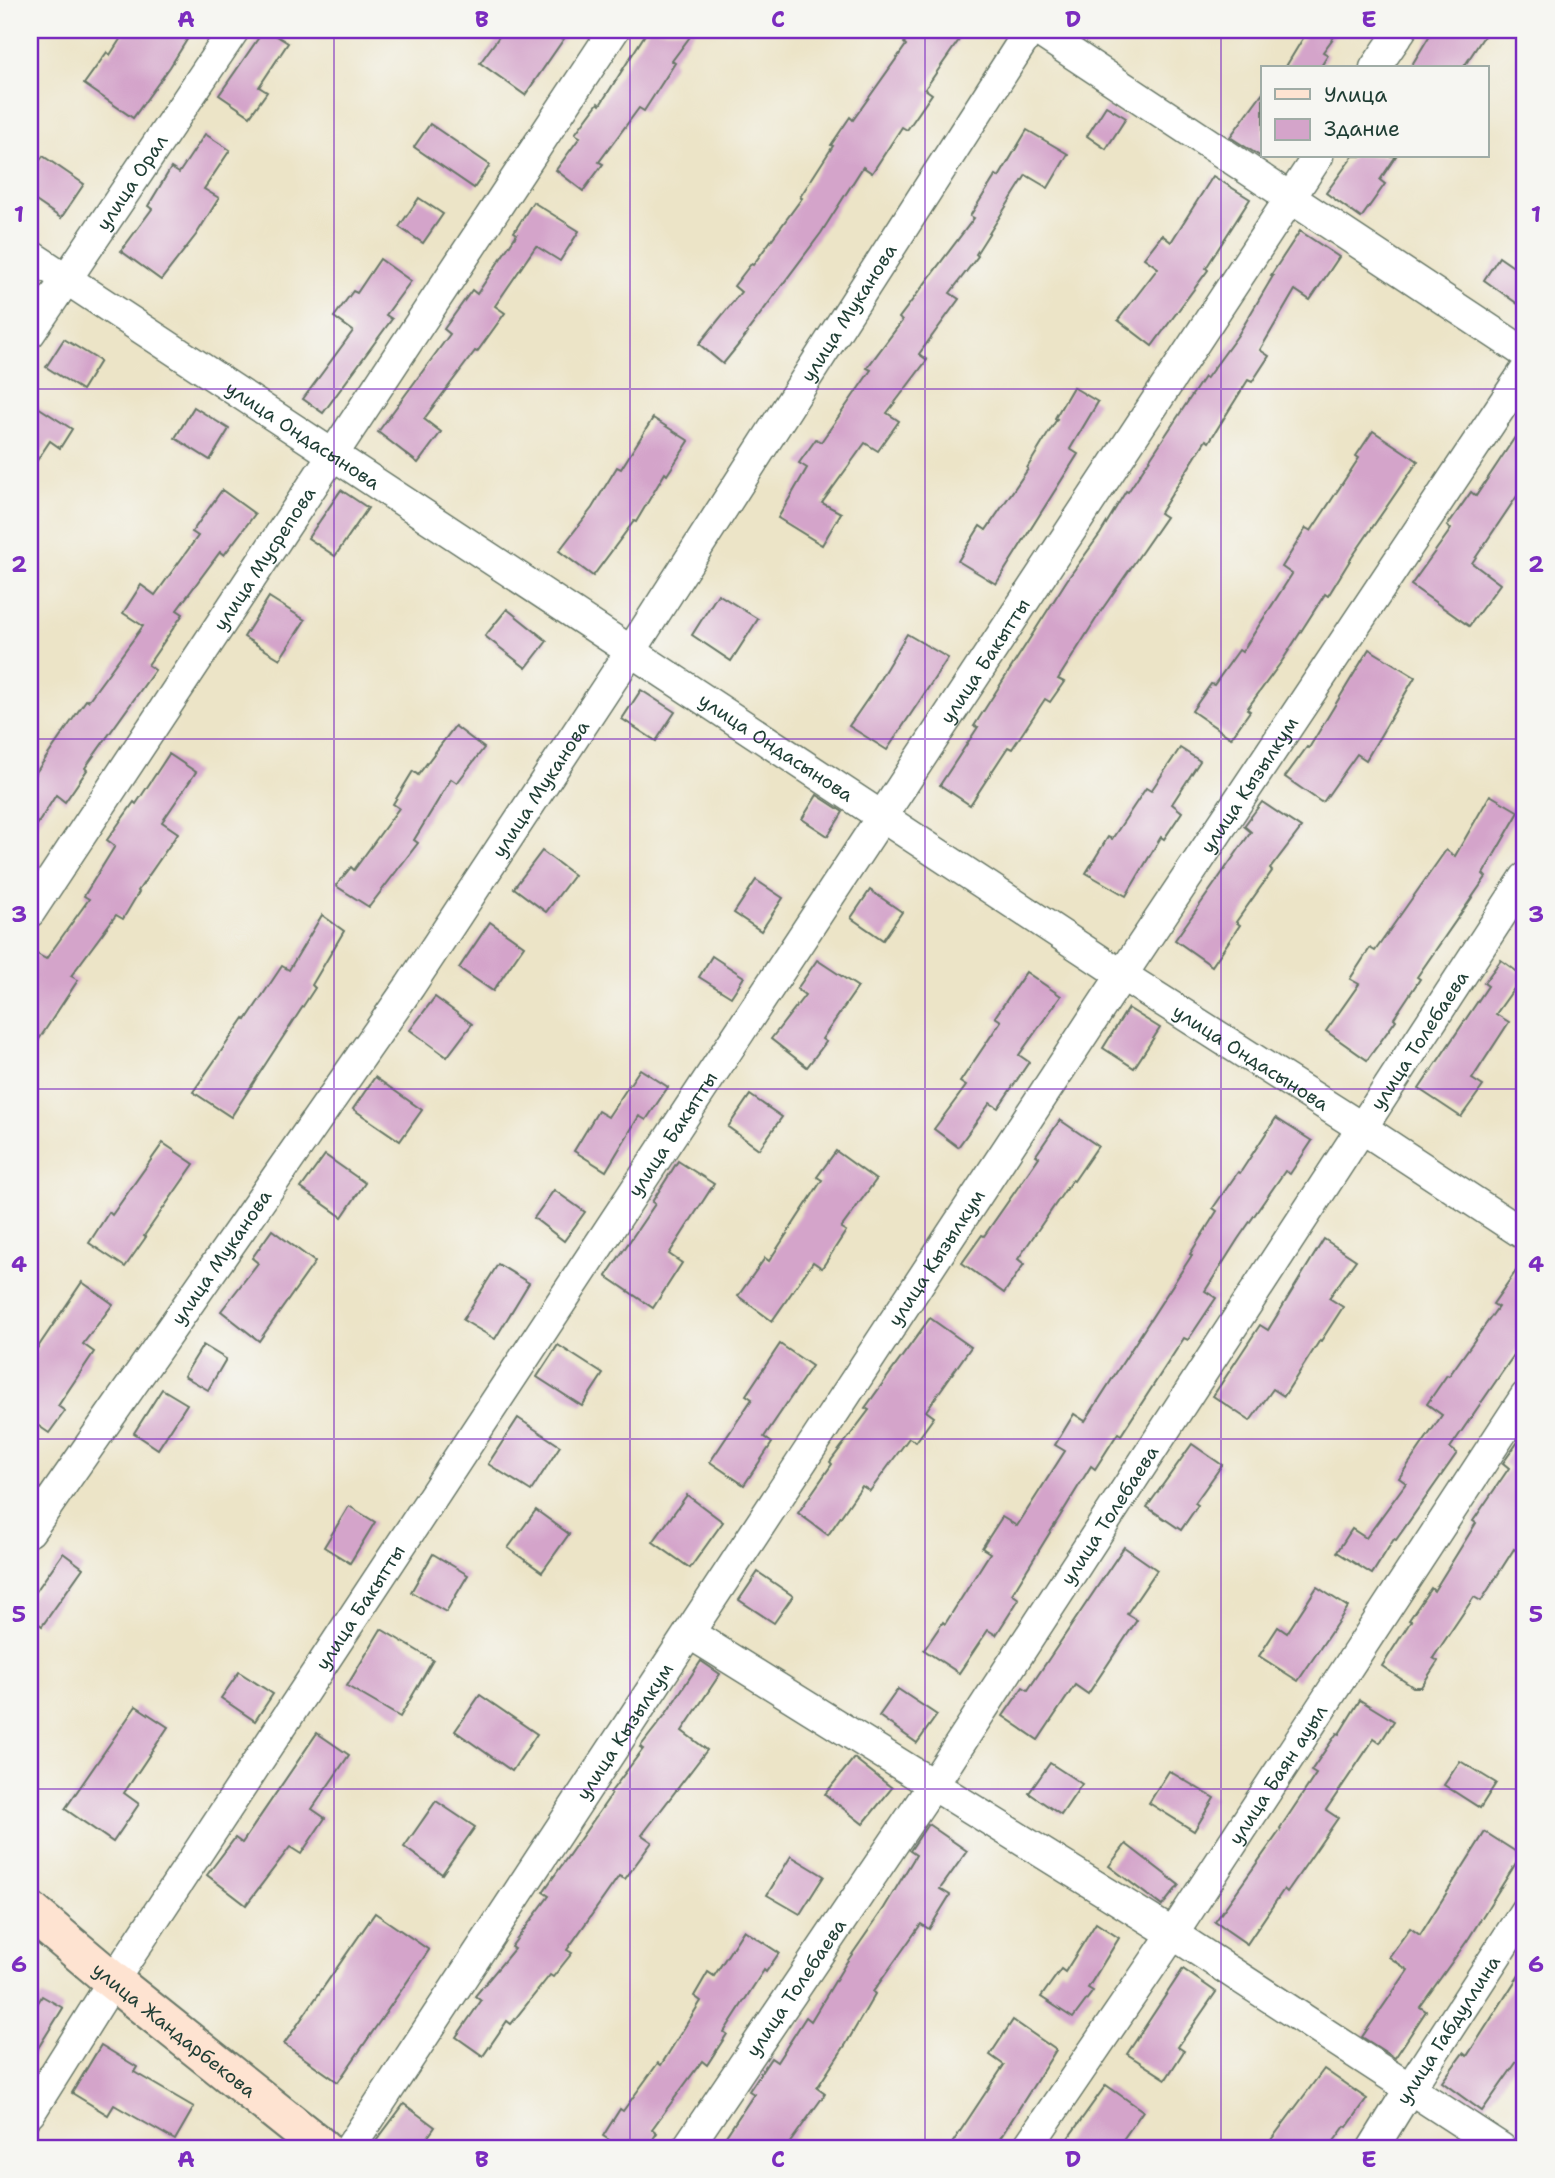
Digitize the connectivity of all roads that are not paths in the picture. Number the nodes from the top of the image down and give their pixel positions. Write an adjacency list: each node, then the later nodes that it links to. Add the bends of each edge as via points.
1 (234, 30): 10 (street, улица Орал)
2 (614, 30): 14 (street, улица Мусрепова)
3 (1030, 30): 15 (street, улица Муканова)
4 (1037, 30): 8 (street)
5 (1401, 30): 6 (street)
6 (1377, 66)
7 (1317, 158): 8 (street, улица Бакытты)
8 (1290, 197): 12 (street); 16 (street, улица Бакытты)
9 (30, 255): 10 (street, улица Ондасынова)
10 (65, 279): 11 (street, улица Орал); 14 (street, улица Ондасынова)
11 (30, 333)
12 (1525, 353)
13 (1525, 371): 19 (street, улица Кызылкум)
14 (332, 454): 15 (street, улица Ондасынова); 18 (street, улица Мусрепова)
15 (631, 651): 16 (street, улица Ондасынова); 23 (street, улица Муканова, via 410,986)
16 (881, 816): 19 (street, улица Ондасынова); 29 (street, улица Бакытты)
17 (1525, 878): 20 (street, улица Толебаева)
18 (30, 912)
19 (1122, 975): 20 (street, улица Ондасынова); 24 (street, улица Кызылкум)
20 (1362, 1128): 21 (street, улица Ондасынова); 25 (street, улица Толебаева)
21 (1525, 1235)
22 (1525, 1397): 28 (street, улица Баян ауыл)
23 (30, 1531)
24 (689, 1633): 25 (street); 33 (street, улица Кызылкум)
25 (933, 1785): 28 (street); 34 (street, улица Толебаева)
26 (30, 1911): 29 (street, улица Жандарбекова)
27 (1525, 1911): 30 (street, улица Габдуллина)
28 (1173, 1934): 30 (street); 35 (street, улица Баян ауыл)
29 (113, 1981): 31 (street, улица Бакытты); 32 (street, улица Жандарбекова)
30 (1409, 2088): 36 (street, улица Габдуллина); 37 (street)
31 (30, 2113)
32 (322, 2148)
33 (350, 2148)
34 (687, 2148)
35 (1027, 2148)
36 (1373, 2148)
37 (1502, 2148)

